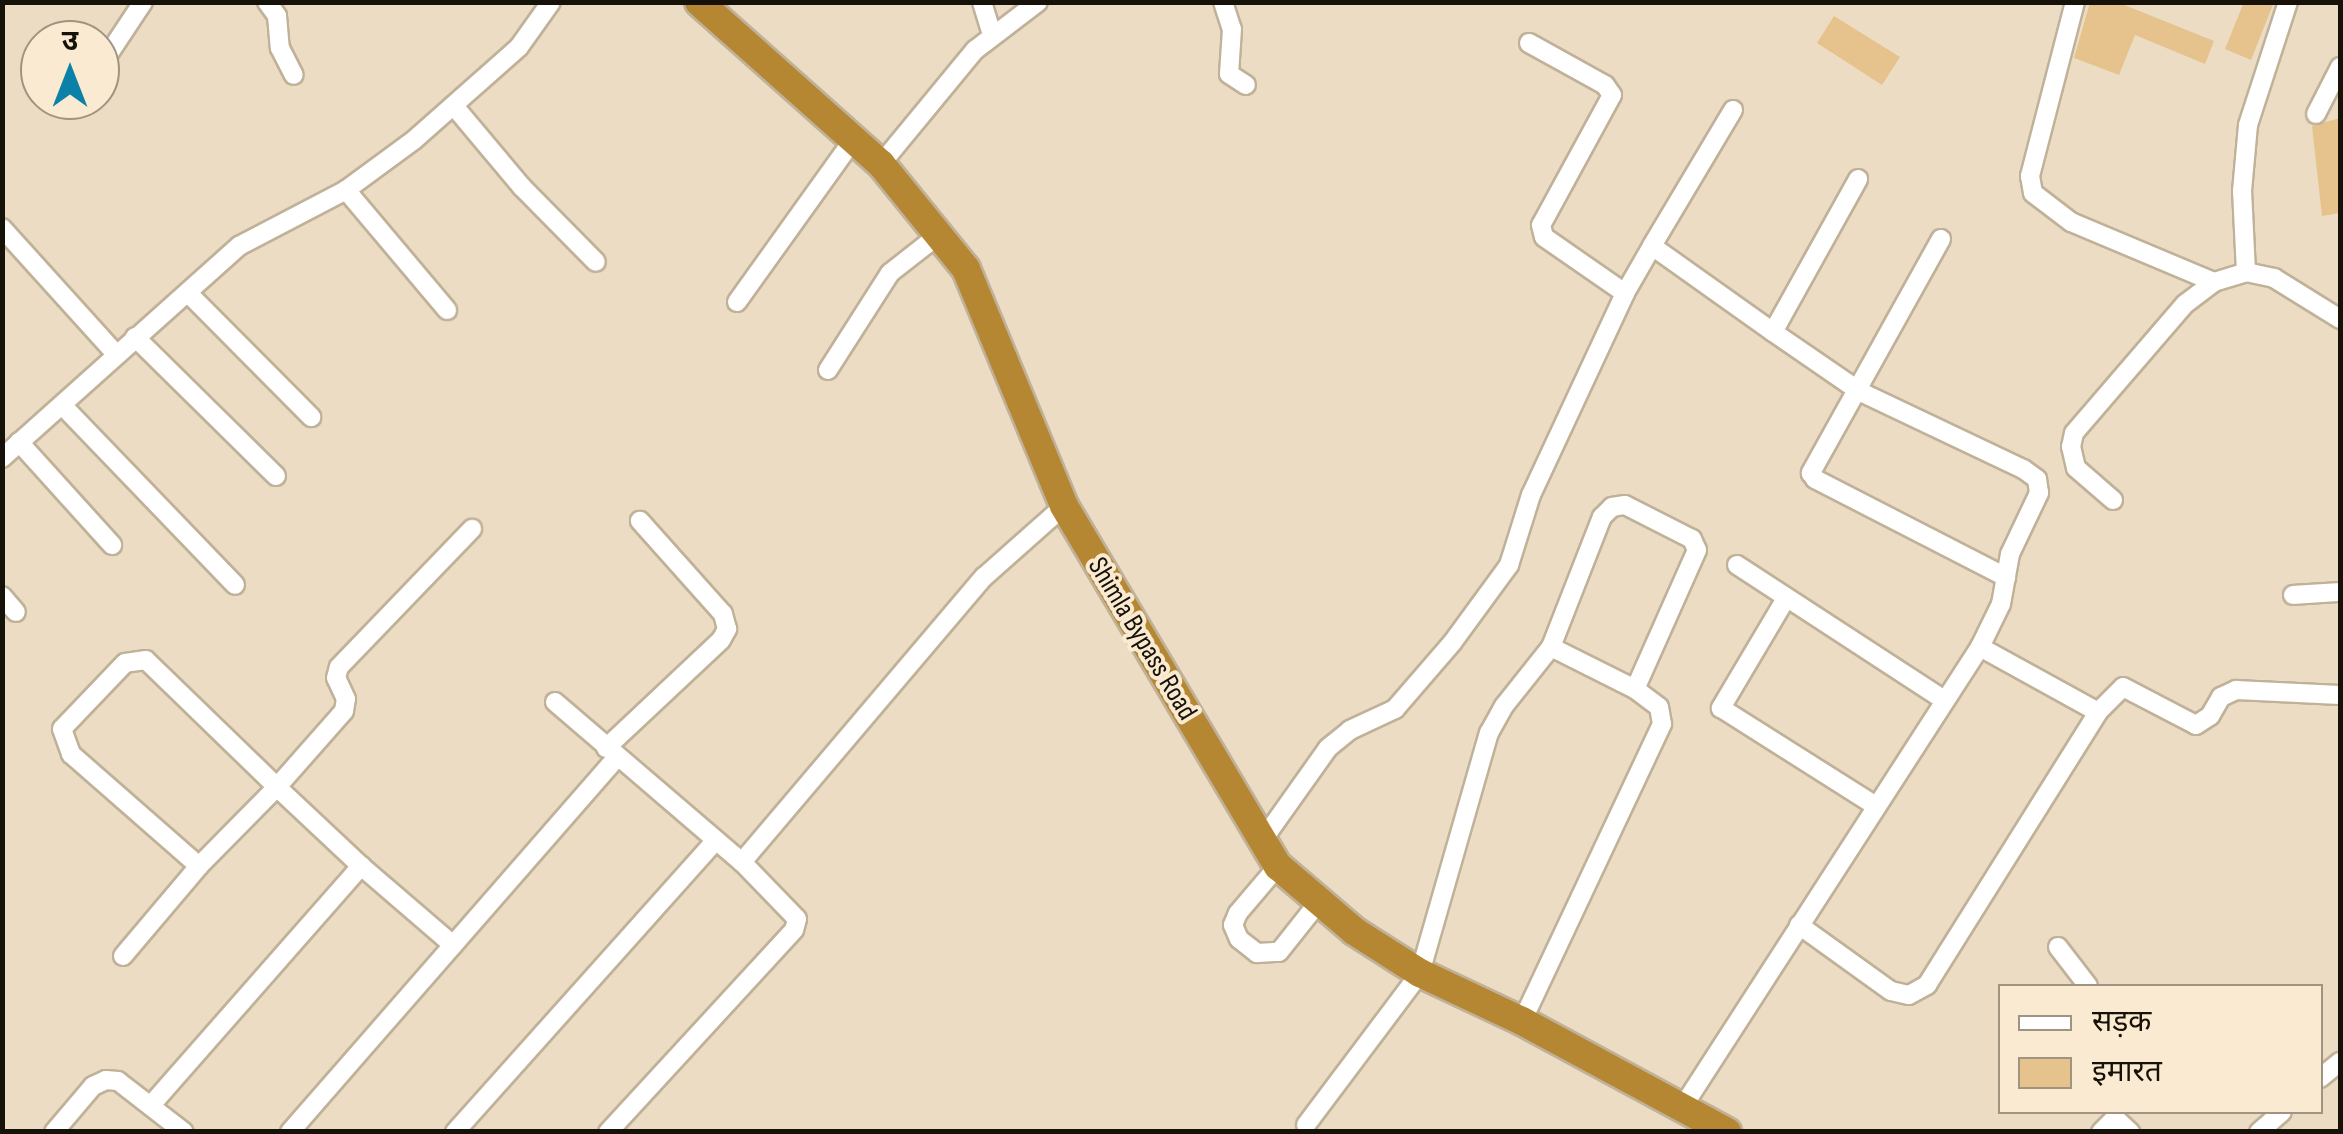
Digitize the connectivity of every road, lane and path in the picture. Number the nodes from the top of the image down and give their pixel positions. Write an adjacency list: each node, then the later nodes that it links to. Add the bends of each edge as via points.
1 (143, 2): 11 (street)
2 (268, 2): 14 (street)
3 (551, 2): 16 (street, via 519,47)
4 (700, 2): 19 (highway, Shimla Bypass Road)
5 (982, 2): 10 (street)
6 (1038, 2): 10 (street)
7 (1223, 2): 15 (street, via 1232,29 1229,74)
8 (2075, 2): 29 (street, via 2030,176 2033,193 2071,222)
9 (2288, 2): 28 (street, via 2248,125 2242,191)
10 (992, 34): 20 (street)
11 (120, 37)
12 (1530, 43): 31 (street, via 1612,95 1540,225 1544,237)
13 (2340, 67): 18 (street)
14 (294, 75)
15 (1246, 86)
16 (454, 106): 22 (street); 27 (street)
17 (1733, 110): 26 (street)
18 (2316, 114)
19 (853, 140): 20 (highway, Shimla Bypass Road); 32 (street)
20 (881, 164): 24 (highway, Shimla Bypass Road)
21 (1858, 179): 35 (street)
22 (346, 190): 30 (street, via 239,246); 33 (street)
23 (2, 228): 37 (street)
24 (940, 234): 38 (street, via 890,273); 46 (highway, Shimla Bypass Road, via 980,299)
25 (1942, 239): 39 (street)
26 (1652, 246): 31 (street); 35 (street)
27 (596, 262)
28 (2246, 272): 29 (street); 34 (street, via 2284,284)
29 (2214, 282): 45 (street, via 2185,304 2074,433 2076,468)
30 (188, 292): 36 (street); 41 (street)
31 (1625, 293): 68 (street, via 1531,495 1509,565 1395,709 1328,748)
32 (737, 302)
33 (447, 310)
34 (2340, 319)
35 (1773, 332): 39 (street)
36 (134, 337): 37 (street); 44 (street)
37 (115, 353): 40 (street)
38 (828, 370)
39 (1859, 390): 51 (street, via 2037,480 2038,496); 51 (street, via 1812,476)
40 (63, 406): 42 (street); 52 (street)
41 (310, 418)
42 (19, 442): 43 (street); 49 (street)
43 (2, 458)
44 (276, 476)
45 (2114, 500)
46 (1064, 506): 68 (highway, Shimla Bypass Road); 70 (street, via 984,578)
47 (640, 521): 65 (street, via 722,614 727,630)
48 (472, 529): 66 (street, via 339,667 344,710)
49 (112, 545)
50 (1738, 565): 56 (street)
51 (2006, 577): 58 (street)
52 (235, 585)
53 (2340, 592): 55 (street)
54 (2, 596): 57 (street)
55 (2293, 596)
56 (1785, 600): 62 (street); 67 (street, via 1721,708)
57 (16, 612)
58 (1980, 647): 62 (street); 64 (street)
59 (1552, 648): 60 (street); 60 (street, via 1606,512 1624,506 1675,530 1698,550); 79 (street, via 1490,733)
60 (1635, 689): 81 (street, via 1659,707 1662,724)
61 (2340, 694): 64 (street, via 2236,690 2196,725 2123,687)
62 (1944, 700): 67 (street)
63 (555, 702): 65 (street)
64 (2098, 712): 75 (street, via 1919,992 1891,991)
65 (612, 752): 69 (street); 76 (street)
66 (276, 787): 71 (street); 71 (street, via 146,660 125,663 64,722 71,754); 72 (street)
67 (1876, 806): 75 (street)
68 (1262, 841): 73 (highway, Shimla Bypass Road)
69 (714, 842): 70 (street); 90 (street)
70 (742, 862): 91 (street, via 796,914 794,930)
71 (199, 866): 78 (street)
72 (361, 866): 76 (street); 82 (street)
73 (1278, 866): 74 (highway, Shimla Bypass Road); 74 (street, via 1238,914 1239,939 1257,953 1279,952)
74 (1318, 903): 79 (highway, Shimla Bypass Road)
75 (1799, 925): 84 (street)
76 (453, 944): 89 (street)
77 (2058, 947): 80 (street)
78 (123, 956)
79 (1420, 973): 81 (highway, Shimla Bypass Road); 86 (street)
80 (2086, 984)
81 (1522, 1022): 84 (highway, Shimla Bypass Road)
82 (152, 1104): 87 (street, via 106,1080); 88 (street)
83 (2280, 1114): 94 (street)
84 (1689, 1119): 92 (highway, Shimla Bypass Road)
85 (2110, 1120): 93 (street)
86 (1306, 1125)
87 (54, 1132)
88 (184, 1132)
89 (290, 1132)
90 (455, 1132)
91 (608, 1132)
92 (1727, 1132)
93 (2130, 1132)
94 (2259, 1132)

